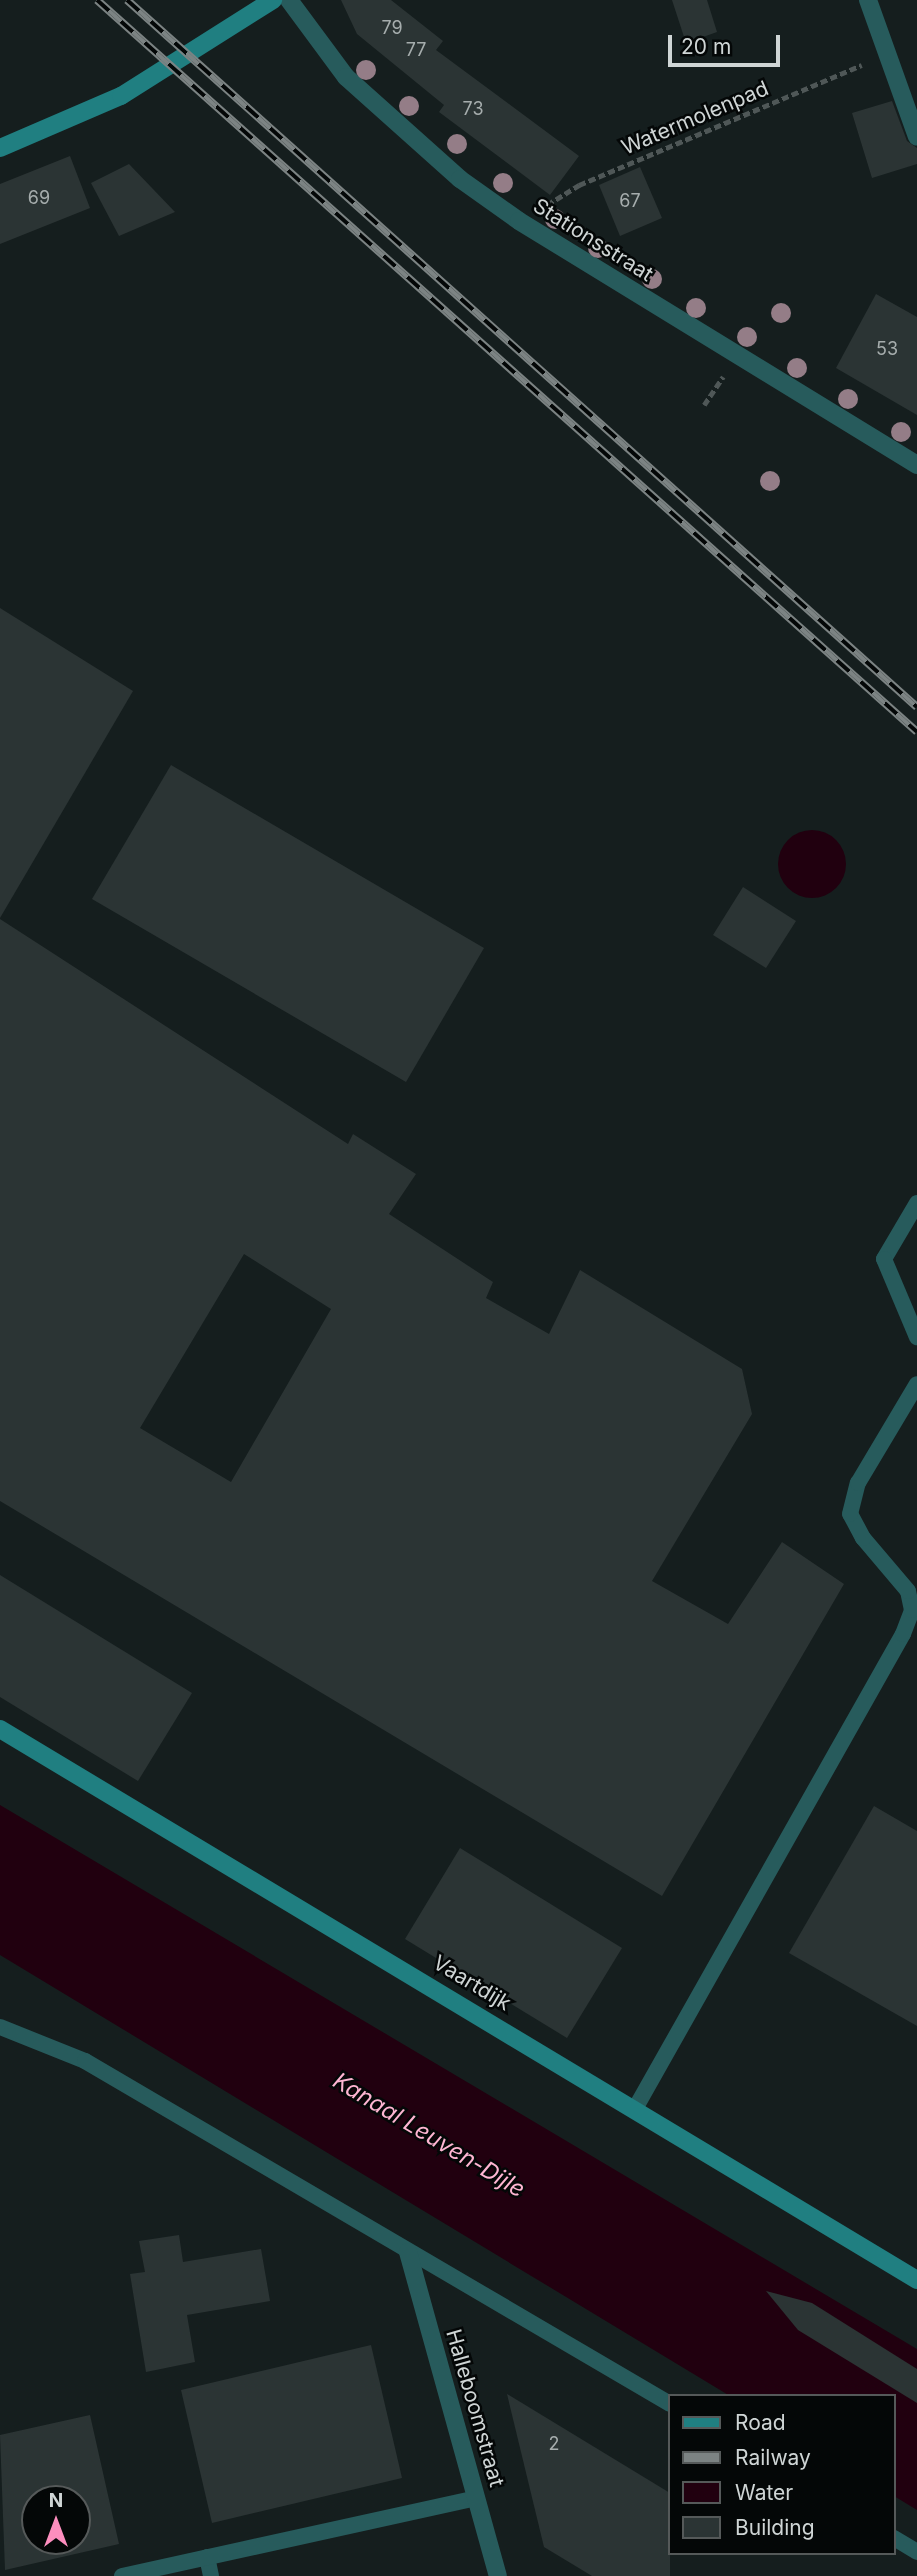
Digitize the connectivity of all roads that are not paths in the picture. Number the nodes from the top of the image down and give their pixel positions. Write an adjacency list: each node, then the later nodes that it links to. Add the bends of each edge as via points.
1 (273, 0): 5 (street, via 121,96)
2 (289, 0): 6 (street, Stationsstraat, via 371,102 519,221)
3 (868, 0): 4 (street)
4 (917, 137)
5 (0, 148)
6 (917, 465)
7 (917, 1203): 8 (lane, via 884,1259)
8 (917, 1337)
9 (917, 1384): 12 (lane, via 858,1483 850,1514 863,1538 908,1591 912,1610 903,1634)
10 (0, 1729): 12 (street, Vaartdijk)
11 (0, 2027): 13 (lane, via 85,2061)
12 (636, 2107): 14 (street, Vaartdijk)
13 (408, 2252): 15 (lane); 16 (street, Halleboomstraat)
14 (917, 2280)
15 (668, 2403)
16 (476, 2498): 19 (lane); 22 (street, Halleboomstraat)
17 (896, 2540): 18 (lane)
18 (917, 2552)
19 (207, 2557): 20 (lane); 21 (lane)
20 (122, 2576)
21 (211, 2576)
22 (498, 2576)

